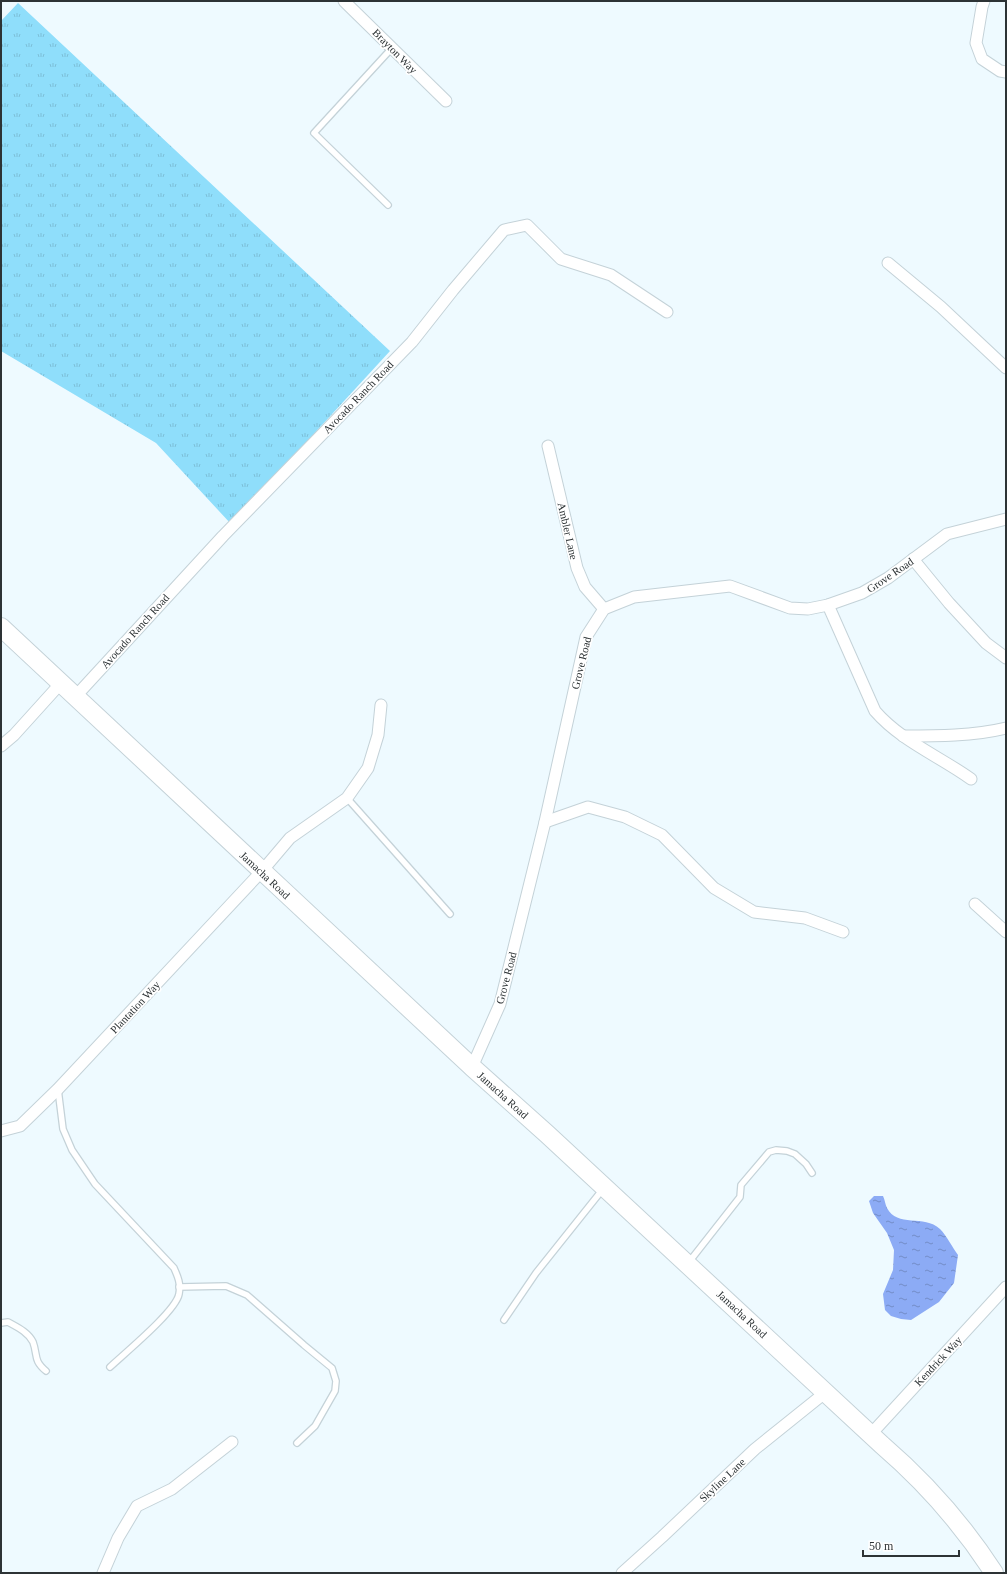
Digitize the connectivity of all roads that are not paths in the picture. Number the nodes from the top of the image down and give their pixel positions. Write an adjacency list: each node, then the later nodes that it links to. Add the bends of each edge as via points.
1 (344, 1): 3 (street, Brayton Way)
2 (984, 1): 4 (street, via 976,44 982,59)
3 (392, 48): 5 (street, Brayton Way); 6 (lane, via 314,133)
4 (1006, 72)
5 (446, 101)
6 (388, 205)
7 (888, 263): 9 (street, via 941,307)
8 (667, 312): 18 (street, Avocado Ranch Road, via 611,275 561,258 527,225 504,230 412,342 223,536)
9 (1006, 368)
10 (548, 446): 14 (street, Ambler Lane, via 577,568 585,587)
11 (1006, 519): 12 (street, Grove Road, via 947,534)
12 (913, 560): 13 (street, Grove Road, via 862,593); 16 (street, via 986,643)
13 (828, 605): 14 (street, Grove Road, via 790,608 730,586 634,597); 21 (street, via 875,711)
14 (604, 609): 25 (street, Grove Road, via 586,637)
15 (1, 628): 17 (main road, Jamacha Road)
16 (1006, 658)
17 (61, 683): 18 (main road, Jamacha Road); 22 (street)
18 (75, 697): 26 (main road, Jamacha Road)
19 (381, 705): 24 (street, Plantation Way, via 378,735 368,768)
20 (1006, 728): 21 (street, via 950,735)
21 (903, 736): 23 (street)
22 (1, 746)
23 (971, 779)
24 (347, 798): 26 (street, Plantation Way, via 290,838); 28 (lane)
25 (545, 822): 29 (street, via 588,807 625,817 662,835 714,888 754,912 805,918); 31 (street, Grove Road, via 500,1004)
26 (262, 872): 31 (main road, Jamacha Road); 32 (street, Plantation Way)
27 (975, 904): 30 (street)
28 (450, 914)
29 (843, 932)
30 (1006, 932)
31 (472, 1067): 35 (main road, Jamacha Road)
32 (58, 1089): 33 (street, Plantation Way, via 20,1126); 37 (lane, via 64,1129 72,1150 95,1184 174,1268 180,1280)
33 (1, 1131)
34 (812, 1173): 36 (lane, via 795,1154 776,1150 769,1152 741,1185 740,1197)
35 (604, 1187): 36 (main road, Jamacha Road); 39 (lane, via 536,1272)
36 (687, 1264): 43 (main road, Jamacha Road)
37 (179, 1287): 41 (lane, via 179,1295 172,1309); 46 (lane, via 226,1286 247,1296 332,1368 336,1381 335,1392 315,1426)
38 (1006, 1287): 44 (street, Kendrick Way)
39 (504, 1320)
40 (1, 1323): 42 (lane, via 8,1322 23,1330 32,1341 38,1364)
41 (110, 1367)
42 (46, 1371)
43 (826, 1392): 44 (main road, Jamacha Road); 48 (street, Skyline Lane, via 755,1449)
44 (871, 1434): 49 (main road, Jamacha Road, via 930,1489)
45 (232, 1442): 47 (street, via 172,1489 137,1506 118,1538)
46 (297, 1443)
47 (103, 1573)
48 (622, 1573)
49 (994, 1573)

